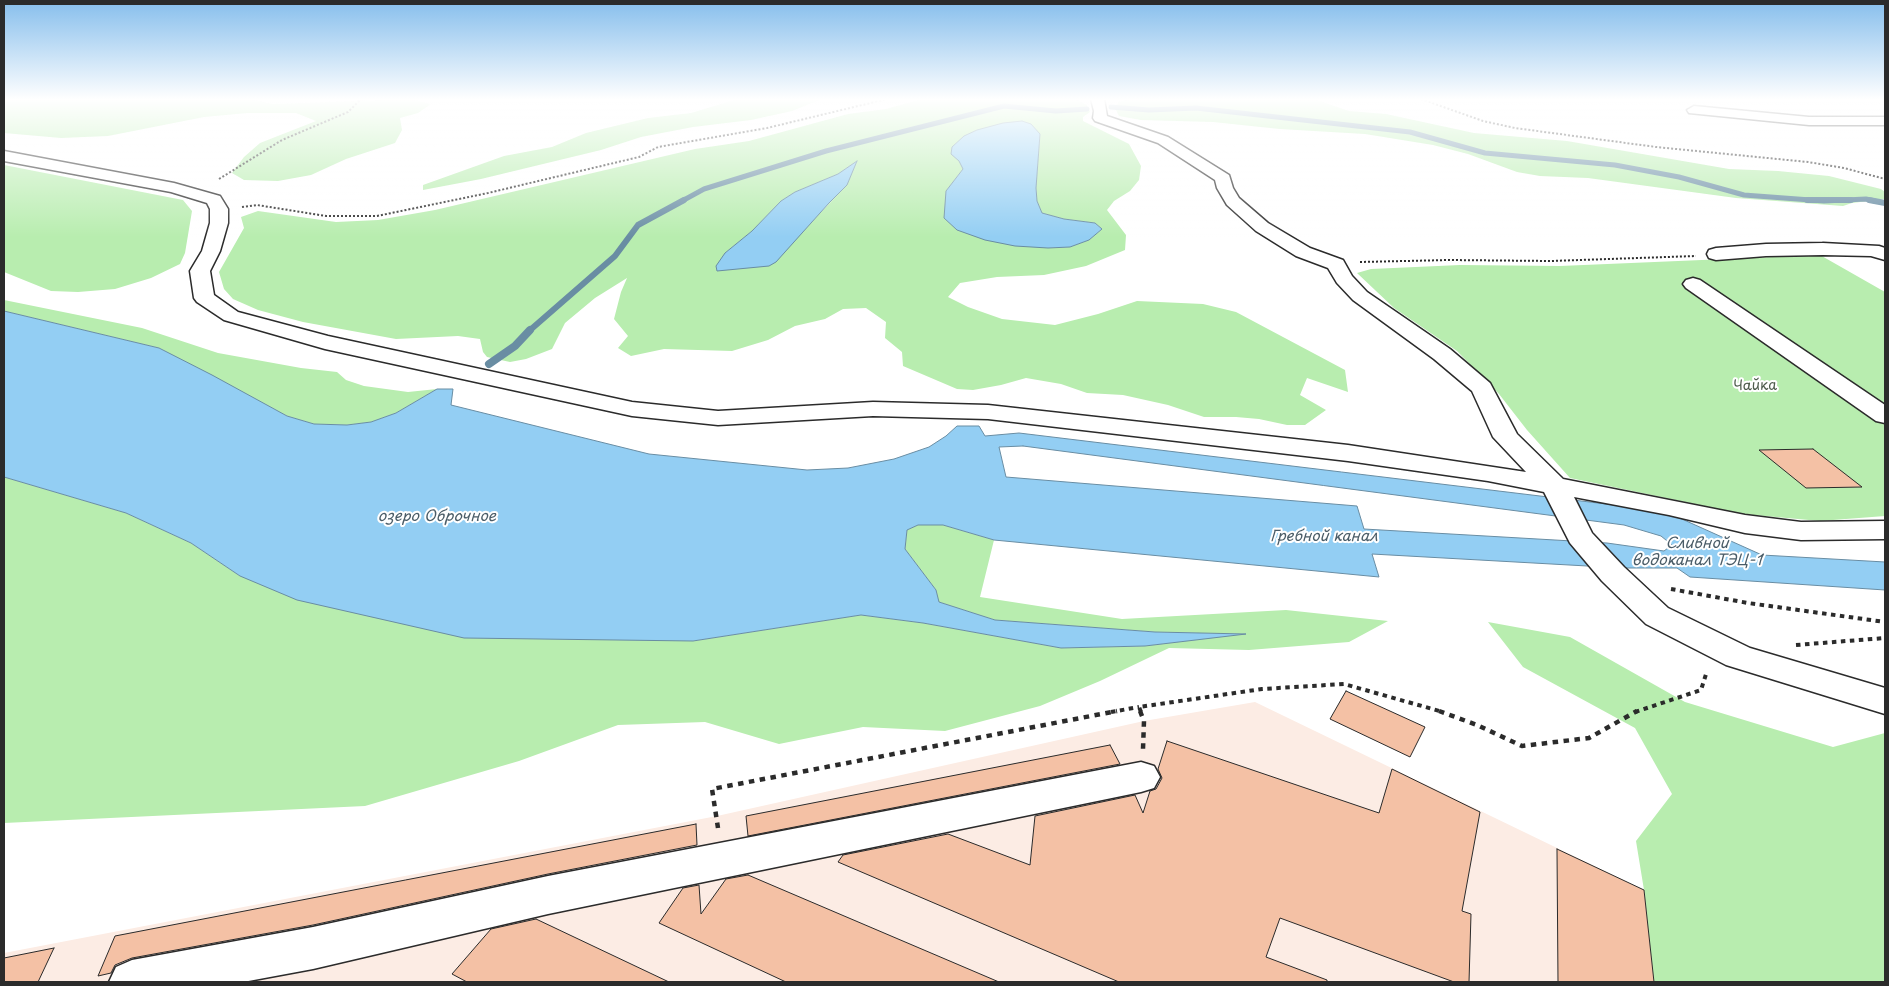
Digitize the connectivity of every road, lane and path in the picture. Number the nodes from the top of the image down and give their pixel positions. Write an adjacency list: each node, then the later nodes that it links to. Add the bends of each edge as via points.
1 (274, 145): 7 (path)
2 (669, 145): 8 (path, via 638,157 377,216 326,216 257,205)
3 (1172, 145): 11 (street, via 1223,178 1233,201 1262,227 1303,252)
4 (1641, 145): 6 (path, via 1808,162)
5 (4, 156): 7 (street)
6 (1885, 179)
7 (197, 193): 8 (street, via 214,200)
8 (219, 209): 14 (street, via 211,251 200,271 204,298 231,316 325,342 632,409 718,418 873,409 988,412 1348,453)
9 (1716, 254): 10 (street, via 1823,249 1872,250); 11 (path, via 1551,261)
10 (1885, 254)
11 (1336, 264): 14 (street, via 1344,279 1360,296 1442,354 1482,388 1506,437)
12 (1693, 284): 13 (street)
13 (1885, 416)
14 (1554, 485): 15 (street, via 1745,524 1801,531); 20 (street, via 1580,537 1656,616)
15 (1885, 530)
16 (1663, 587): 17 (path, via 1748,603)
17 (1885, 622)
18 (1885, 638): 19 (path)
19 (1790, 645)
20 (1738, 657): 21 (street); 22 (path, via 1708,666 1701,690 1639,710 1589,738 1522,746 1439,711 1344,684 1262,689)
21 (1885, 701)
22 (1139, 707): 23 (path, via 1144,721); 24 (path, via 712,789)
23 (1142, 777): 24 (street)
24 (721, 860): 25 (street, via 313,948)
25 (132, 982)

